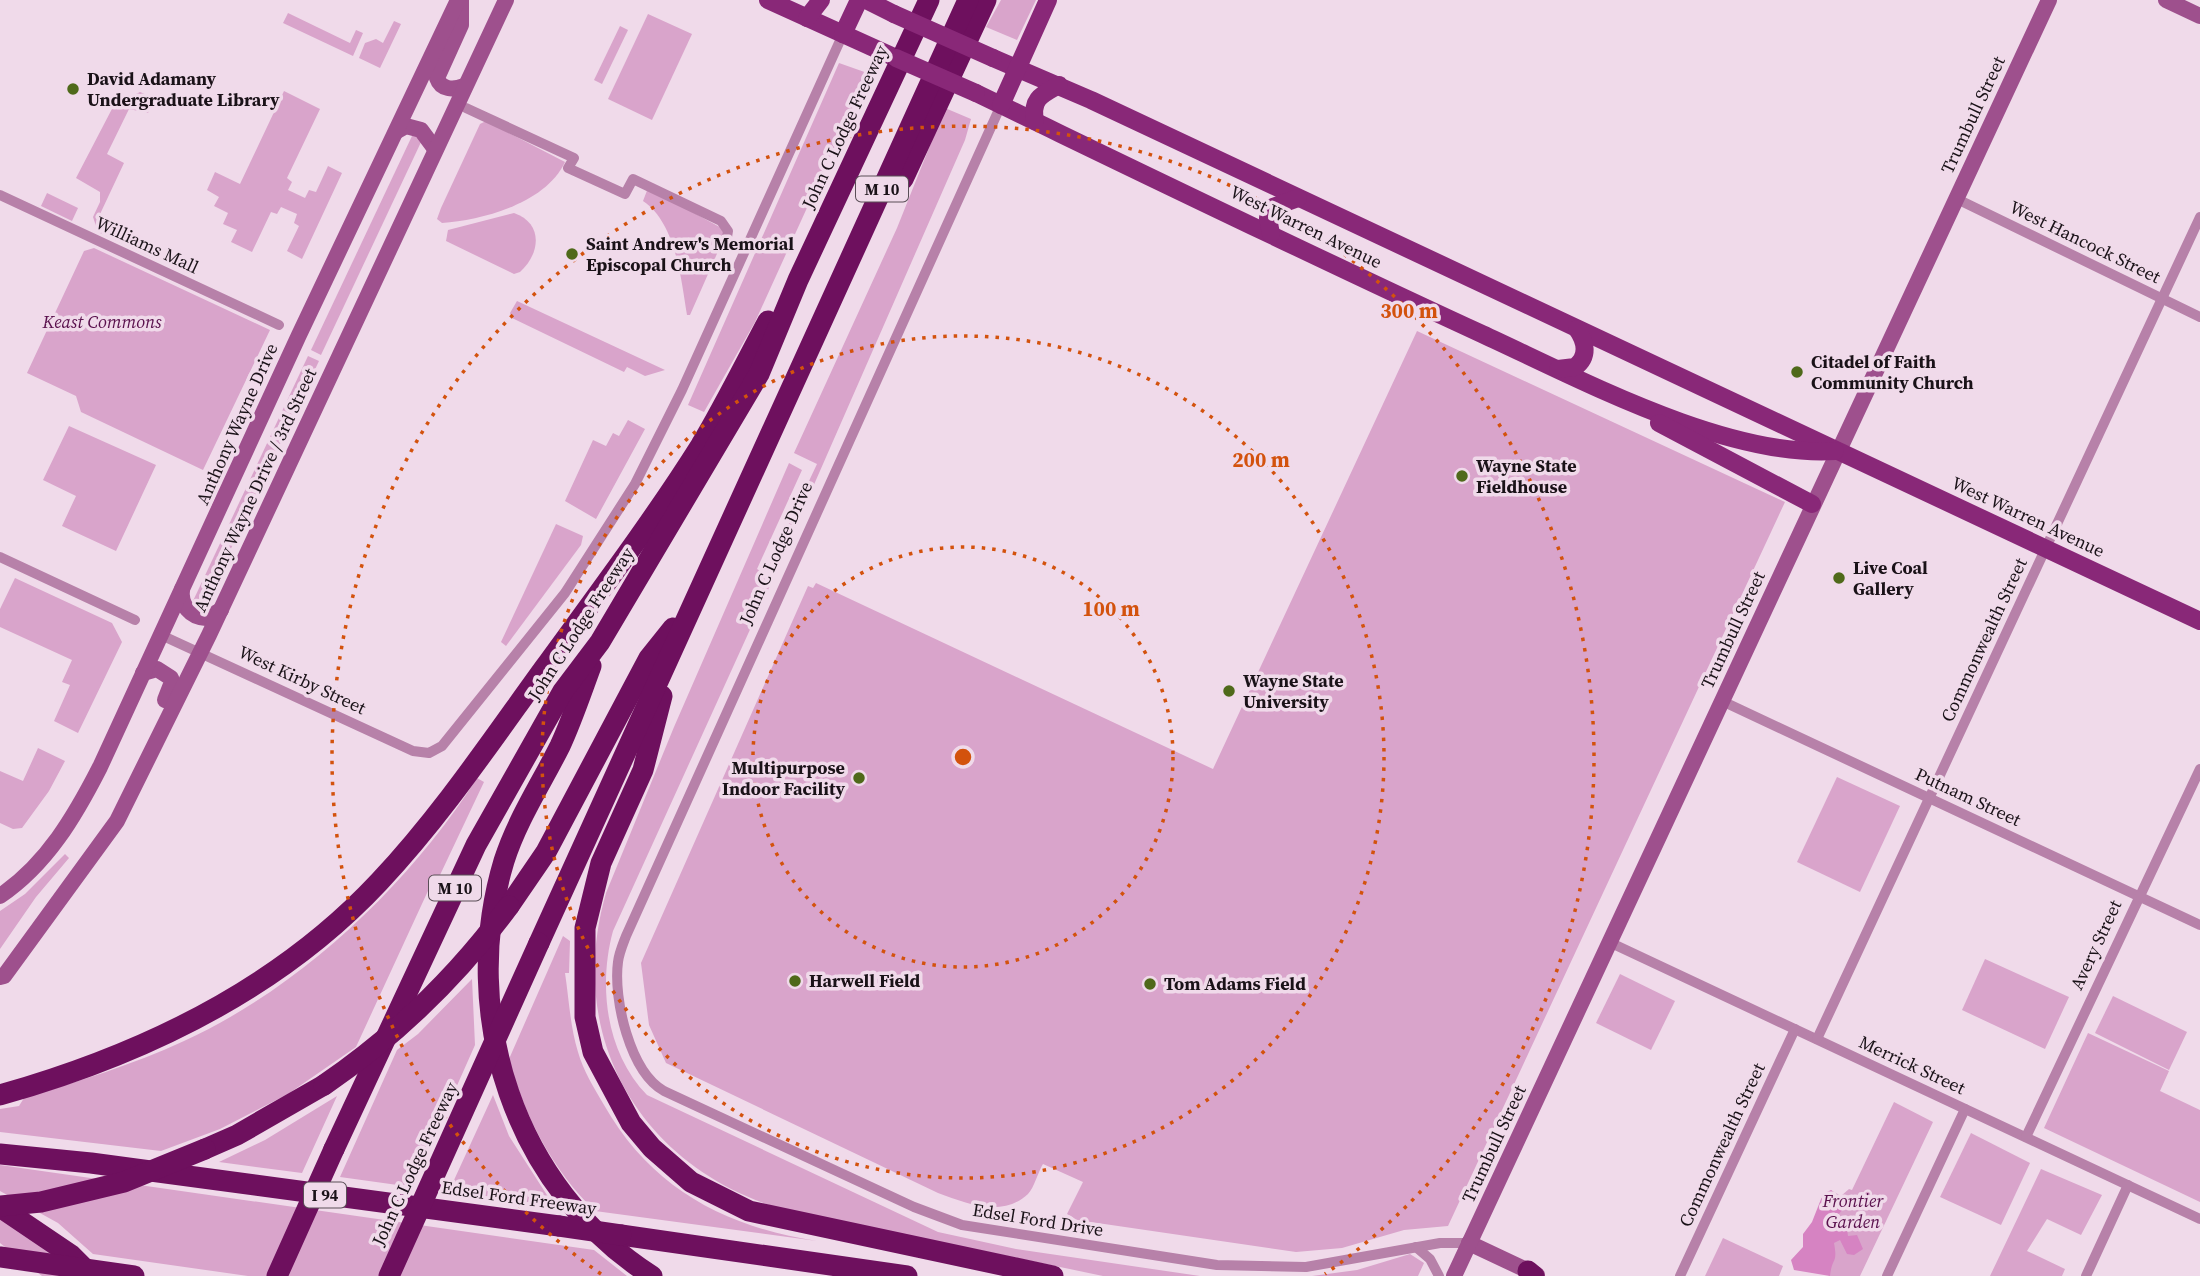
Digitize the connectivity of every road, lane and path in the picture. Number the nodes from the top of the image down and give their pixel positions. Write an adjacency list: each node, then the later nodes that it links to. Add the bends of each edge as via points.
1 (459, 0): 18 (street, via 461,25 437,78 450,89); 22 (street, Anthony Wayne Drive)
2 (506, 0): 18 (street, Anthony Wayne Drive / 3rd Street)
3 (768, 0): 14 (main road, West Warren Avenue)
4 (821, 0): 14 (main road)
5 (859, 0): 15 (main road)
6 (866, 0): 16 (main road, West Warren Avenue, bridge)
7 (929, 0): 30 (highway, John C Lodge Freeway / M 10)
8 (968, 0): 36 (highway, John C Lodge Freeway / M 10)
9 (986, 0): 36 (highway, via 831,337)
10 (1048, 0): 16 (main road, John C Lodge Drive)
11 (2049, 0): 26 (street, Trumbull Street)
12 (2166, 0): 13 (street)
13 (2200, 16)
14 (807, 18): 15 (main road, West Warren Avenue)
15 (844, 34): 19 (main road, West Warren Avenue, bridge); 50 (street, West Kirby Street, via 635,484 548,615 442,746 429,753 413,751)
16 (1018, 67): 17 (main road, West Warren Avenue); 19 (main road, John C Lodge Drive)
17 (1059, 85): 21 (main road, via 1037,97); 25 (main road, West Warren Avenue)
18 (464, 86): 23 (street, Anthony Wayne Drive / 3rd Street)
19 (1001, 105): 21 (main road, West Warren Avenue); 63 (street, John C Lodge Drive, via 626,936 618,960 618,987)
20 (466, 108): 29 (street, via 574,158 568,168 625,194 633,179 721,221)
21 (1035, 121): 28 (main road, West Warren Avenue)
22 (397, 131): 23 (street, via 406,126 421,130); 42 (street, Anthony Wayne Drive)
23 (435, 149): 44 (street, Anthony Wayne Drive / 3rd Street)
24 (0, 195): 33 (street, Williams Mall)
25 (1298, 198): 28 (main road, via 1273,207 1268,218); 34 (main road, West Warren Avenue)
26 (1955, 198): 31 (street, West Hancock Street); 38 (street, Trumbull Street)
27 (2200, 217): 31 (street, Commonwealth Street)
28 (1271, 234): 35 (main road, West Warren Avenue)
29 (727, 237)
30 (798, 279): 49 (highway, John C Lodge Freeway / M 10, via 759,374); 64 (highway, via 776,306 701,444 606,584 452,795 378,883 303,950 215,1010 86,1068)
31 (2162, 299): 32 (street, West Hancock Street); 40 (street, Commonwealth Street)
32 (2200, 317)
33 (279, 325)
34 (1577, 329): 35 (main road, via 1584,344 1583,358 1575,367); 38 (main road, West Warren Avenue)
35 (1559, 369): 37 (main road, West Warren Avenue)
36 (797, 377): 43 (highway, John C Lodge Freeway / M 10)
37 (1577, 377): 38 (main road, West Warren Avenue, via 1718,434 1808,453); 39 (main road, via 1586,386)
38 (1838, 451): 39 (street, Trumbull Street); 40 (main road, West Warren Avenue)
39 (1812, 504): 52 (street, Trumbull Street)
40 (2045, 549): 46 (main road, West Warren Avenue); 55 (street, Commonwealth Street)
41 (0, 557): 45 (street)
42 (183, 587): 44 (street, via 183,602 194,616 206,618); 47 (street, Anthony Wayne Drive)
43 (696, 597): 48 (highway, John C Lodge Freeway / M 10); 69 (highway, bridge, via 649,658 546,852 481,944 435,996 353,1065 237,1135 124,1182)
44 (221, 610): 50 (street, Anthony Wayne Drive / 3rd Street)
45 (135, 620)
46 (2200, 621)
47 (160, 635): 50 (street, West Kirby Street); 51 (street, Anthony Wayne Drive)
48 (677, 637): 78 (highway, John C Lodge Freeway / M 10, bridge); 81 (highway, via 643,771 601,863 585,928 585,1017 593,1052 616,1100 652,1148 691,1182 748,1211)
49 (600, 642): 77 (highway, John C Lodge Freeway / M 10, bridge, via 563,691 475,845); 79 (highway, via 561,743 505,858 491,919 487,989 502,1076 534,1150 578,1212)
50 (201, 653): 53 (street, Anthony Wayne Drive / 3rd Street)
51 (143, 673): 53 (street, via 157,669 172,682 144,746); 56 (street, Anthony Wayne Drive, via 80,805 43,858)
52 (1722, 701): 55 (street, Putnam Street); 59 (street, Trumbull Street)
53 (145, 765): 60 (street, Anthony Wayne Drive / 3rd Street, via 112,829)
54 (2200, 769): 57 (street, Avery Street)
55 (1929, 798): 57 (street, Putnam Street); 62 (street, Commonwealth Street)
56 (0, 896)
57 (2139, 897): 58 (street, Putnam Street); 66 (street, Avery Street)
58 (2200, 925)
59 (1609, 942): 61 (street, Merrick Street); 71 (street, Trumbull Street)
60 (2, 976)
61 (1795, 1029): 62 (street, Merrick Street); 84 (street, Commonwealth Street)
62 (1817, 1039): 65 (street, Merrick Street)
63 (638, 1064): 72 (street, Edsel Ford Drive, via 664,1091 962,1225 1217,1265 1306,1268)
64 (0, 1095)
65 (1965, 1109): 66 (street, Merrick Street); 85 (street)
66 (2026, 1137): 68 (street, Merrick Street)
67 (0, 1154): 80 (highway, Edsel Ford Freeway / I 94, bridge)
68 (2128, 1185): 70 (street, Merrick Street); 86 (street)
69 (0, 1207): 75 (highway, via 71,1255)
70 (2200, 1219)
71 (1469, 1243): 72 (street, Edsel Ford Drive); 74 (street); 83 (street, Trumbull Street)
72 (1416, 1247): 82 (street, via 1430,1259)
73 (0, 1257): 76 (highway, bridge)
74 (1534, 1274)
75 (92, 1276)
76 (134, 1276)
77 (277, 1276)
78 (389, 1276)
79 (652, 1276)
80 (907, 1276)
81 (1053, 1276)
82 (1439, 1276)
83 (1454, 1276)
84 (1680, 1276)
85 (1887, 1276)
86 (2085, 1276)

